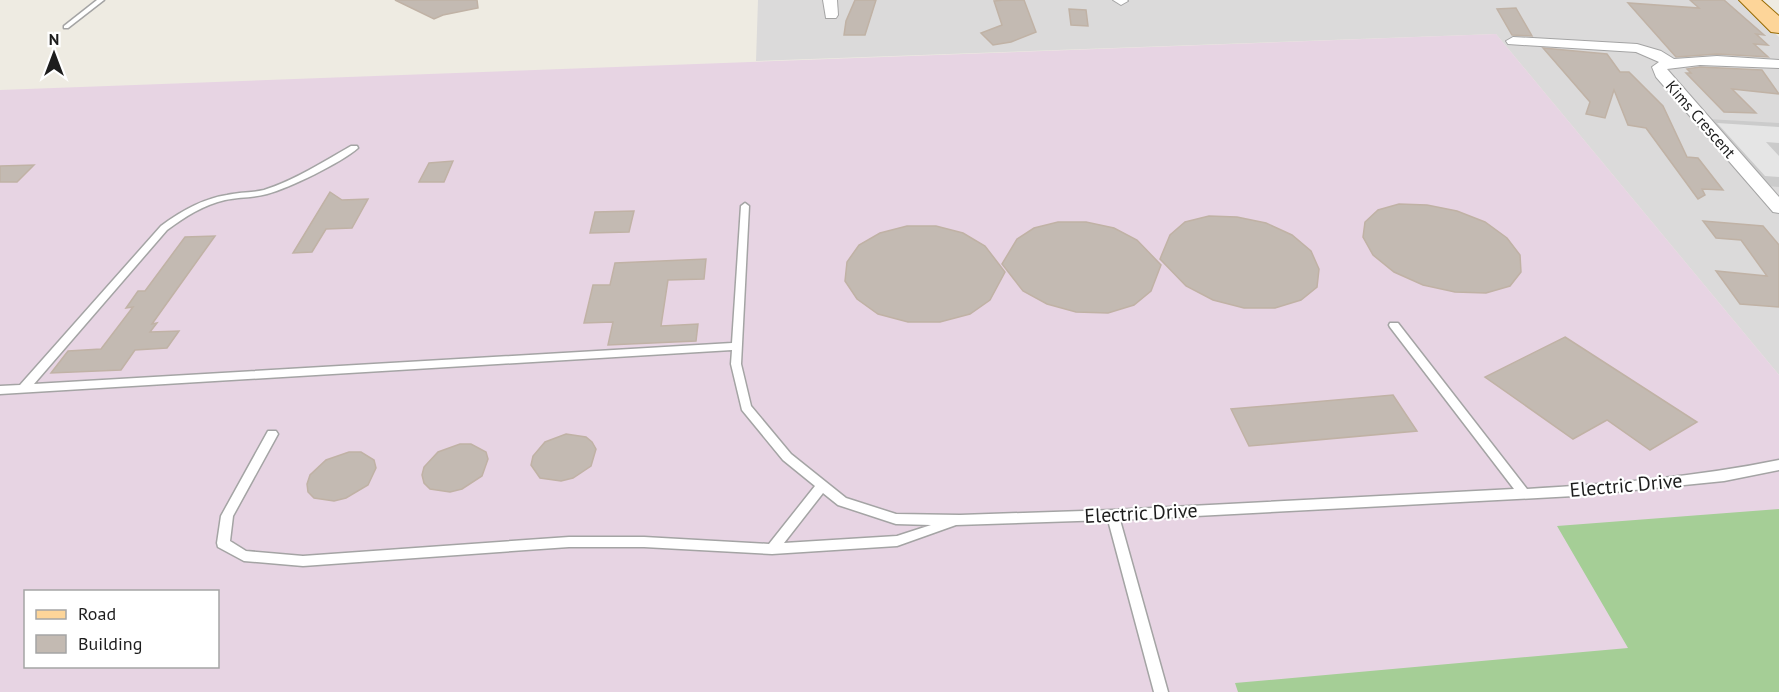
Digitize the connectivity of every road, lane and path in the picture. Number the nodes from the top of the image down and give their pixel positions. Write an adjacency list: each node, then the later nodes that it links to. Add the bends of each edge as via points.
1 (101, 0): 7 (lane)
2 (830, 0): 6 (street)
3 (1749, 0): 8 (main road)
4 (1764, 0): 5 (main road)
5 (1779, 13)
6 (831, 15)
7 (66, 27)
8 (1779, 27)
9 (1514, 41): 10 (street, via 1637,48)
10 (1669, 62): 11 (street, Kims Crescent); 14 (street, Kims Crescent, via 1659,67 1660,74)
11 (1779, 64)
12 (354, 148): 17 (lane, via 269,191 199,204 181,215 164,228)
13 (745, 206): 16 (lane, Electric Drive)
14 (1779, 208)
15 (1394, 325): 22 (lane)
16 (737, 346): 17 (lane); 21 (lane, Electric Drive, via 736,364 746,407 788,457)
17 (23, 389): 18 (lane)
18 (0, 390)
19 (272, 434): 25 (lane, via 227,516 223,543 244,556 303,561 568,542)
20 (1779, 465): 22 (lane, Electric Drive, via 1724,476)
21 (822, 486): 24 (lane, Electric Drive, via 842,502 896,519); 25 (lane)
22 (1524, 494): 23 (lane, Electric Drive)
23 (1113, 515): 24 (lane, Electric Drive); 26 (lane)
24 (960, 520): 25 (lane, via 897,541)
25 (772, 549)
26 (1161, 692)

